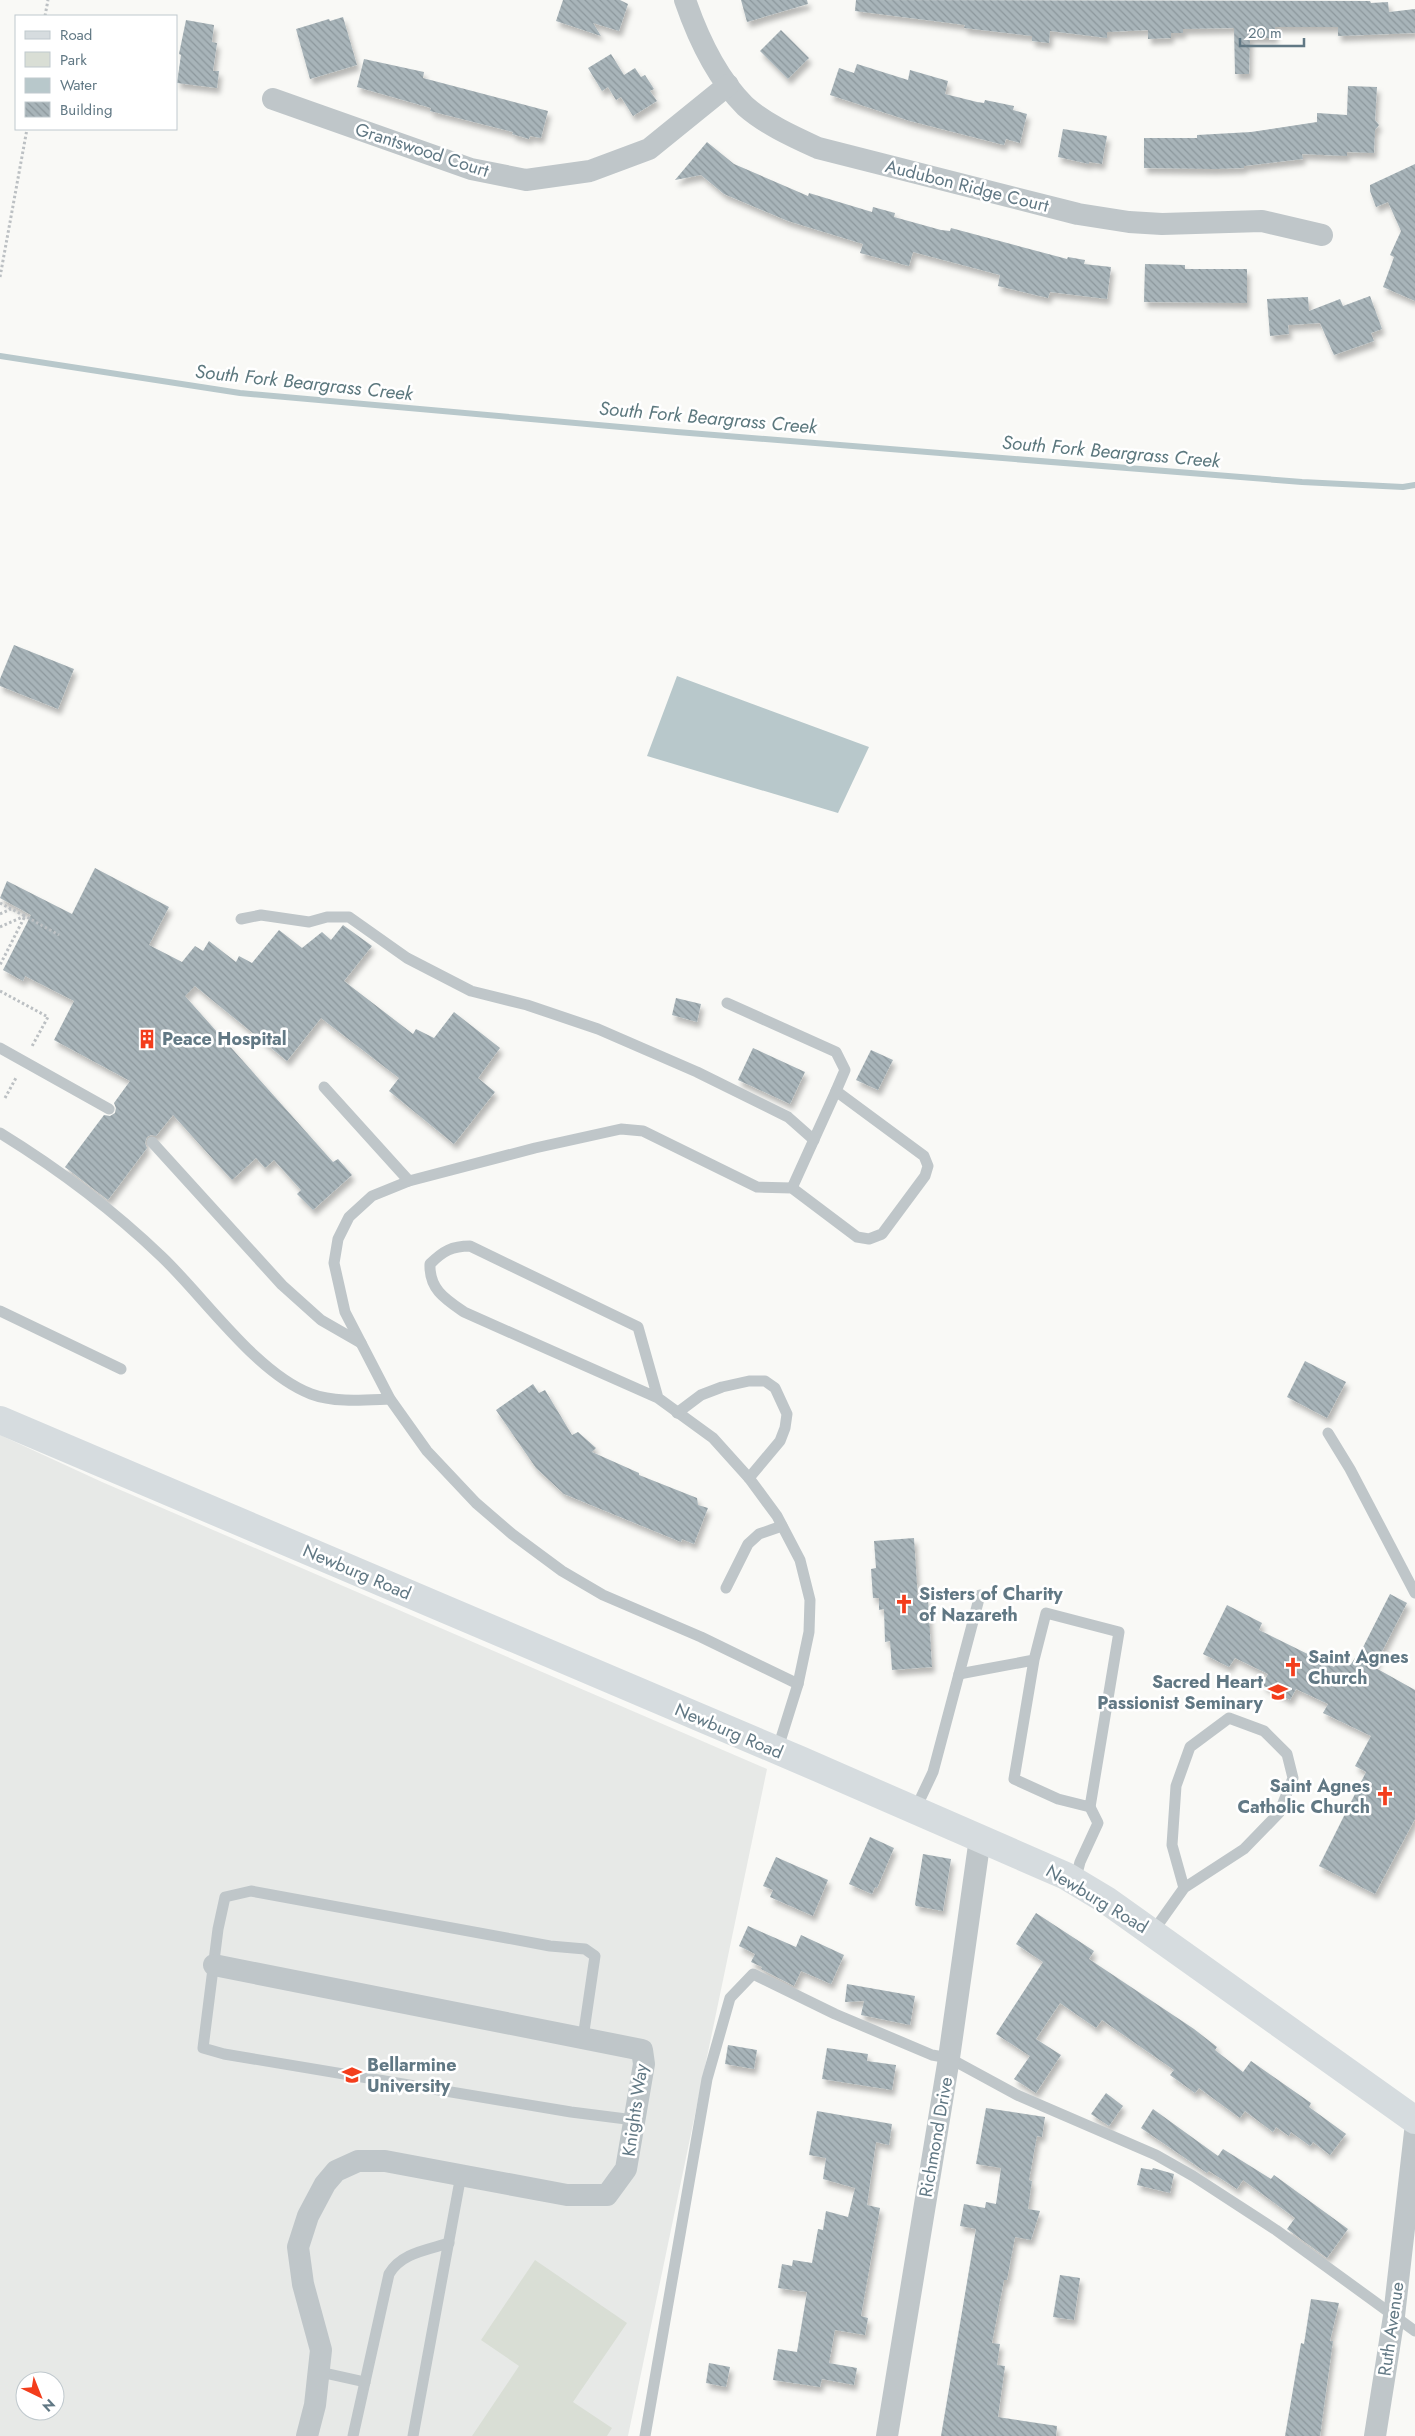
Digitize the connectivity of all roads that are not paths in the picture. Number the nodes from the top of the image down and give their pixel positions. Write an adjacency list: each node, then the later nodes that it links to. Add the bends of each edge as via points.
1 (685, 0): 2 (street, Audubon Ridge Court, via 694,27)
2 (728, 85): 3 (street, Grantswood Court, via 649,149 590,171 526,180 471,169); 4 (street, Audubon Ridge Court, via 746,106 770,123 818,148 1023,201 1129,222 1262,221)
3 (273, 99)
4 (1322, 235)
5 (241, 919): 12 (lane, via 261,915 309,922 327,917 349,917 407,958 471,991 527,1005 607,1033 697,1072 788,1117)
6 (727, 1002): 9 (lane, via 836,1052 845,1070)
7 (0, 1048): 10 (lane)
8 (324, 1087): 14 (lane)
9 (836, 1091): 12 (lane); 15 (lane, via 924,1156 928,1166 925,1176 882,1234 868,1239 857,1237)
10 (109, 1109)
11 (0, 1133): 20 (lane, via 40,1157 162,1257 272,1372 312,1394 348,1400)
12 (814, 1140): 15 (lane)
13 (152, 1142): 17 (lane, via 282,1285 321,1320)
14 (409, 1181): 15 (lane, via 621,1129 643,1131 757,1187); 17 (lane, via 372,1196 349,1217 338,1239 334,1263 345,1312)
15 (792, 1188)
16 (0, 1311): 18 (lane)
17 (361, 1343): 20 (lane)
18 (121, 1369)
19 (658, 1398): 19 (lane, via 638,1327 470,1246 455,1246 440,1253 430,1264 434,1287 464,1312); 21 (lane)
20 (390, 1399): 31 (lane, via 426,1450 476,1503 562,1571 603,1595)
21 (677, 1412): 24 (lane, via 713,1438); 24 (lane, via 701,1395 722,1387 765,1381 775,1388 787,1414 785,1428 780,1440)
22 (0, 1420): 32 (main road, Newburg Road)
23 (1328, 1433): 27 (lane)
24 (749, 1478): 25 (lane)
25 (782, 1526): 26 (lane, via 759,1534 748,1544); 31 (lane, via 800,1560 810,1600 809,1632)
26 (726, 1588)
27 (1415, 1593)
28 (980, 1594): 30 (lane)
29 (1034, 1660): 30 (lane); 33 (lane, via 1014,1779 1058,1799); 33 (lane, via 1046,1613 1119,1632)
30 (960, 1674): 34 (lane, via 933,1772)
31 (798, 1684): 32 (lane)
32 (777, 1751): 34 (main road, Newburg Road)
33 (1090, 1807): 36 (lane, via 1098,1822)
34 (915, 1810): 35 (main road, Newburg Road)
35 (980, 1838): 36 (main road, Newburg Road); 41 (street, Richmond Drive)
36 (1074, 1881): 38 (main road, Newburg Road)
37 (1184, 1888): 37 (lane, via 1244,1849 1279,1813 1293,1778 1287,1754 1264,1731 1229,1718 1190,1747 1176,1786 1172,1845); 38 (lane)
38 (1152, 1933): 43 (main road, Newburg Road)
39 (214, 1965): 40 (street, Knights Way); 40 (lane, via 225,1897 251,1891 585,1950 595,1956); 42 (lane, via 203,2048)
40 (583, 2038): 42 (street, Knights Way, via 642,2050 644,2064)
41 (949, 2058): 47 (lane, via 1017,2095 1156,2155 1193,2176 1276,2230); 54 (lane, via 932,2055 835,2014 753,1974 730,1998 706,2079); 55 (street, Richmond Drive)
42 (634, 2120): 45 (street, Knights Way, via 626,2169 608,2195 567,2195)
43 (1415, 2120)
44 (1415, 2132): 47 (street, Ruth Avenue)
45 (461, 2175): 46 (lane); 49 (street, Knights Way, via 385,2161 358,2161 336,2171 325,2184 308,2216 298,2247 303,2284 321,2350)
46 (449, 2243): 50 (lane, via 408,2255 393,2266); 53 (lane)
47 (1394, 2316): 48 (lane); 56 (street, Ruth Avenue)
48 (1415, 2331)
49 (320, 2372): 50 (lane); 51 (street, Knights Way)
50 (365, 2382): 52 (lane)
51 (307, 2436)
52 (353, 2436)
53 (412, 2436)
54 (645, 2436)
55 (887, 2436)
56 (1375, 2436)

